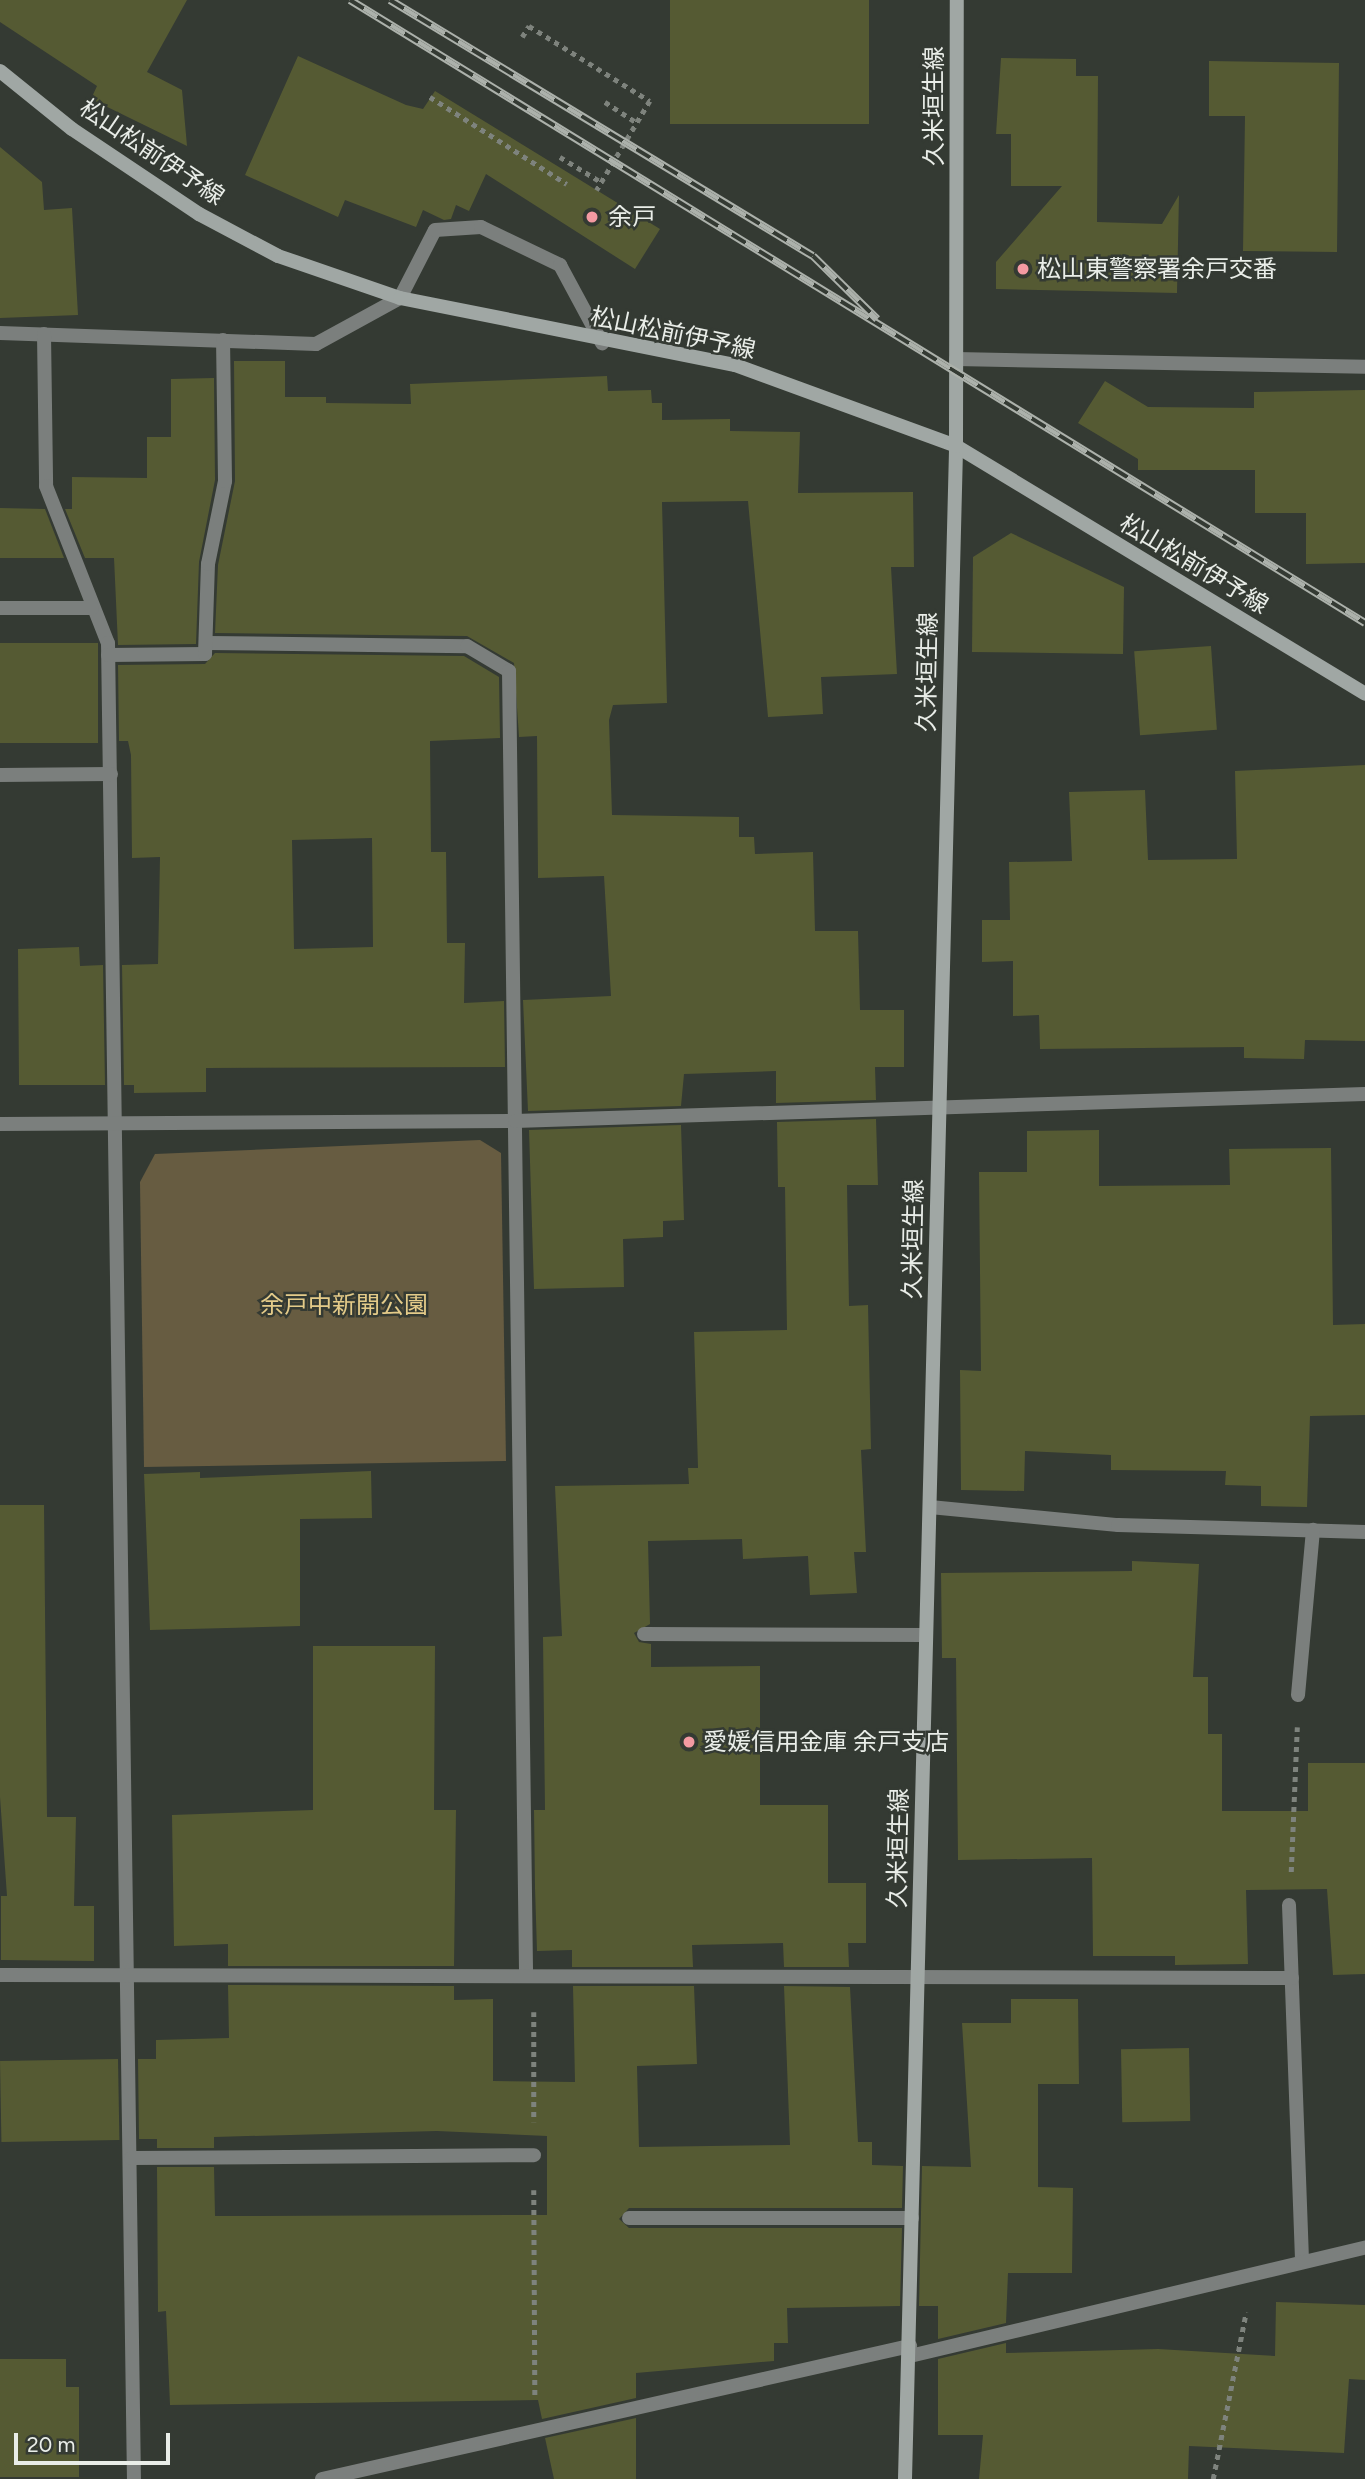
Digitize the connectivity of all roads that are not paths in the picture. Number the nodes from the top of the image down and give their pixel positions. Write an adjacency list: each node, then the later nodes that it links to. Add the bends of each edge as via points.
1 (957, 0): 8 (main road, 久米垣生線)
2 (0, 71): 3 (main road, 松山松前伊予線, via 72,129 199,214 278,256)
3 (400, 298): 6 (street, via 316,344); 7 (main road, 松山松前伊予線); 7 (street, via 435,230 481,227 560,265)
4 (0, 333): 5 (street)
5 (44, 334): 6 (street); 12 (street, via 46,486)
6 (223, 340): 13 (street, via 225,481 208,564)
7 (602, 343): 10 (main road, 松山松前伊予線, via 735,365)
8 (956, 359): 9 (street); 10 (main road, 久米垣生線)
9 (1365, 367)
10 (956, 446): 15 (main road, 松山松前伊予線); 19 (main road, 久米垣生線)
11 (0, 608): 12 (street)
12 (92, 608): 14 (street)
13 (208, 643): 14 (street, via 205,654); 20 (street, via 467,646 509,671)
14 (108, 655): 16 (street)
15 (1365, 694)
16 (111, 774): 17 (street); 21 (street)
17 (0, 775)
18 (1365, 1094): 19 (street)
19 (938, 1111): 20 (street); 23 (main road, 久米垣生線)
20 (515, 1121): 21 (street); 32 (street)
21 (118, 1122): 22 (street); 30 (street)
22 (0, 1124)
23 (930, 1507): 24 (street, via 1118,1525); 27 (main road, 久米垣生線)
24 (1314, 1530): 25 (street); 28 (street)
25 (1365, 1532)
26 (644, 1634): 27 (street)
27 (926, 1635): 33 (main road, 久米垣生線)
28 (1298, 1695)
29 (1289, 1905): 34 (street)
30 (131, 1973): 31 (street); 32 (street); 36 (street)
31 (0, 1975)
32 (530, 1975): 33 (street)
33 (918, 1976): 34 (street); 38 (main road, 久米垣生線)
34 (1292, 1978): 40 (street)
35 (534, 2155): 36 (street)
36 (131, 2158): 42 (street)
37 (629, 2218): 38 (street)
38 (912, 2218): 41 (main road, 久米垣生線)
39 (1365, 2248): 40 (street)
40 (1302, 2262): 41 (street)
41 (910, 2351): 43 (street); 44 (main road, 久米垣生線)
42 (134, 2479)
43 (322, 2479)
44 (905, 2479)

